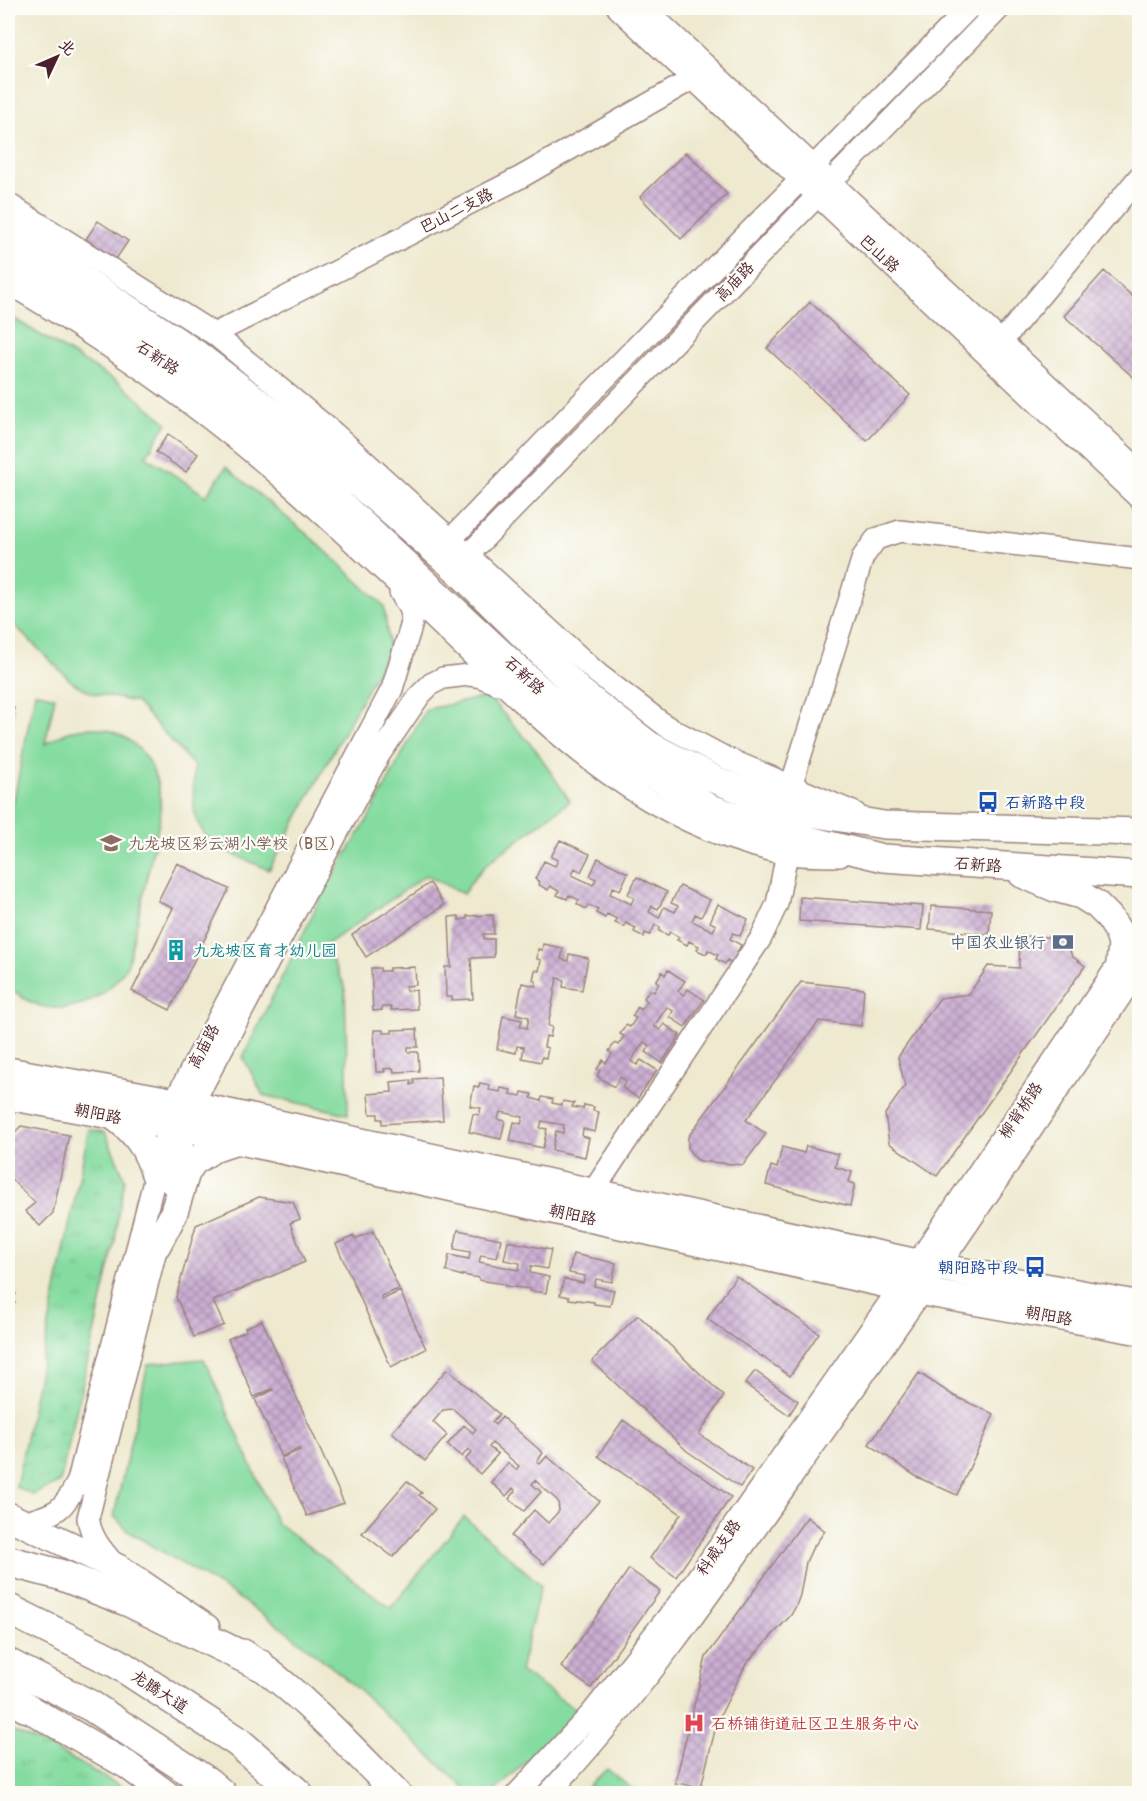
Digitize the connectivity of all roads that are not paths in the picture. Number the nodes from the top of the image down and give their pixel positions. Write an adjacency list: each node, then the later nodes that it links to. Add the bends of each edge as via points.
1 (618, 8): 5 (street, 巴山路)
2 (644, 8): 6 (street, 巴山路)
3 (969, 8): 6 (street, 高庙路)
4 (1000, 8): 8 (street, 高庙路)
5 (694, 78): 6 (street, 巴山路); 13 (street, 巴山二支路, via 521,177)
6 (807, 172): 8 (street, 巴山路); 17 (street, 高庙路)
7 (1140, 176): 14 (street)
8 (824, 188): 14 (street, 巴山路); 18 (street, 高庙路)
9 (8, 204): 13 (street)
10 (8, 230): 25 (main road, 石新路, via 195,353 318,448 455,568 582,693 649,745 716,780 792,810)
11 (8, 259): 28 (main road, 石新路, via 189,378 299,465 567,715 638,766 708,807 785,834)
12 (8, 283): 20 (street, via 178,394 288,483)
13 (214, 334): 17 (street, via 334,433)
14 (995, 349): 15 (street, 巴山路); 16 (street, 巴山路)
15 (1140, 471)
16 (1137, 491)
17 (451, 539): 18 (street)
18 (468, 555): 24 (street, via 598,674 666,726)
19 (1140, 559): 24 (street, via 900,531 876,538 863,557)
20 (387, 574): 21 (street); 22 (street, 高庙路, via 405,600 412,623)
21 (506, 687): 23 (street, 高庙路, via 469,675 443,678 431,684); 27 (street, via 580,754 653,803 698,826)
22 (392, 689): 23 (street, via 407,677 415,682 415,691); 35 (street, 高庙路)
23 (379, 755): 35 (street, 高庙路)
24 (791, 786): 25 (street)
25 (884, 825): 26 (main road, 石新路)
26 (1140, 832)
27 (787, 853): 28 (street); 39 (street, via 777,904 761,938)
28 (883, 858): 29 (main road, 石新路)
29 (1001, 865): 30 (main road, 石新路); 32 (main road, via 1081,895 1097,905 1118,931)
30 (1140, 875)
31 (1140, 933): 32 (street, 柳背桥路)
32 (1130, 965): 41 (street, 柳背桥路)
33 (8, 1071): 35 (main road, 朝阳路)
34 (8, 1096): 36 (main road, 朝阳路)
35 (180, 1115): 36 (main road, 朝阳路); 37 (main road, 朝阳路); 38 (street, 高庙路); 39 (main road, 朝阳路); 40 (street, 高庙路)
36 (115, 1117): 38 (main road, via 140,1140)
37 (237, 1140): 40 (main road, via 216,1147 193,1162); 42 (main road, 朝阳路)
38 (155, 1174): 45 (street, 高庙路, via 78,1481 61,1509 50,1515)
39 (592, 1193): 41 (main road, 朝阳路)
40 (157, 1245): 47 (street, 高庙路, via 88,1518 97,1544)
41 (927, 1265): 42 (street, 柳背桥路); 43 (main road, 朝阳路)
42 (911, 1289): 44 (main road, 朝阳路); 56 (street, 科威支路, via 683,1598 591,1714); 57 (street, 科威支路, via 700,1609 608,1728)
43 (1140, 1305)
44 (1140, 1331)
45 (15, 1519): 47 (main road)
46 (8, 1561): 50 (highway, via 61,1575 128,1601)
47 (118, 1568): 50 (main road)
48 (8, 1609): 55 (highway, 龙腾大道, via 117,1663 238,1742)
49 (8, 1665): 54 (highway, via 91,1706)
50 (260, 1665): 52 (main road, via 324,1719)
51 (14, 1701): 53 (main road, via 127,1765)
52 (389, 1788)
53 (166, 1794)
54 (221, 1794)
55 (298, 1794)
56 (517, 1794)
57 (548, 1794)

